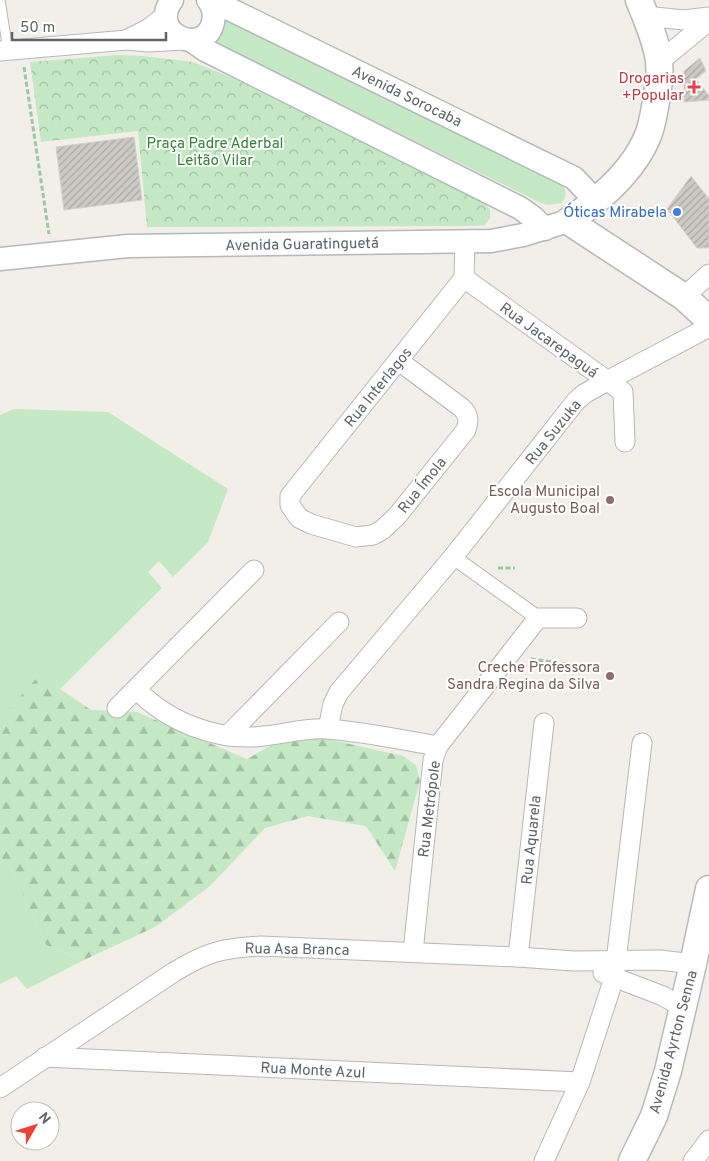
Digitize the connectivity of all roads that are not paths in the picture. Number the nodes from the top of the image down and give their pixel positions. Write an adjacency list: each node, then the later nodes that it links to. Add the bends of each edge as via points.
1 (0, 0): 9 (lane)
2 (210, 0): 8 (street, via 213,23 202,37); 11 (street, Avenida Sorocaba, via 574,178)
3 (168, 6): 7 (street, via 148,29); 8 (street, via 167,22 174,34)
4 (642, 8): 5 (street, via 684,20); 10 (main road, Avenida Guaratinguetá)
5 (709, 17)
6 (709, 21): 10 (street)
7 (127, 40): 8 (street); 9 (street)
8 (189, 40): 12 (street, via 534,218)
9 (10, 50)
10 (659, 62): 11 (main road, Avenida Guaratinguetá, via 657,96 649,133 637,156)
11 (596, 201): 12 (main road, Avenida Guaratinguetá)
12 (556, 225): 13 (street, Avenida Guaratinguetá, via 505,239); 17 (main road)
13 (465, 242): 14 (street, Avenida Guaratinguetá, via 128,246); 16 (street)
14 (0, 259)
15 (709, 274): 17 (street)
16 (464, 278): 20 (street, Rua Interlagos); 21 (street, Rua Jacarepaguá)
17 (684, 297): 18 (main road)
18 (709, 320)
19 (709, 327): 21 (street, Rua Suzuka)
20 (400, 360): 23 (street, Rua Interlagos); 23 (street, Rua Ímola, via 462,408 468,419 466,430 403,509 382,530 356,537 299,518 290,505)
21 (607, 381): 22 (street, Rua Jacarepaguá, via 623,392); 24 (street, Rua Suzuka, via 576,401)
22 (625, 442)
23 (290, 496)
24 (453, 558): 26 (street); 32 (street, Rua Suzuka, via 339,692)
25 (254, 570): 29 (street)
26 (538, 618): 27 (street); 35 (street, Rua Metrópole)
27 (577, 618)
28 (339, 622): 33 (street)
29 (136, 689): 30 (street); 33 (street, via 156,707 176,718)
30 (117, 708)
31 (544, 723): 38 (street, Rua Aquarela)
32 (328, 729): 33 (street, via 294,730 264,737); 35 (street)
33 (227, 736)
34 (642, 743): 40 (street)
35 (438, 746): 37 (street, Rua Metrópole, via 433,760)
36 (709, 889): 39 (main road, Avenida Ayrton Senna)
37 (413, 952): 38 (street, Rua Asa Branca); 42 (street, Rua Asa Branca, via 261,946 217,950 174,972)
38 (518, 957): 40 (street, Rua Asa Branca, via 574,961)
39 (694, 964): 40 (street, Rua Asa Branca, via 671,960); 41 (main road, Avenida Ayrton Senna)
40 (616, 969): 41 (street, Rua Asa Branca); 43 (street)
41 (684, 1008): 47 (main road, Avenida Ayrton Senna, via 654,1116)
42 (46, 1058): 43 (street, Rua Monte Azul); 44 (street, Rua Asa Branca)
43 (580, 1082): 46 (street)
44 (0, 1088)
45 (709, 1140): 48 (street)
46 (544, 1161)
47 (632, 1161)
48 (693, 1161)

